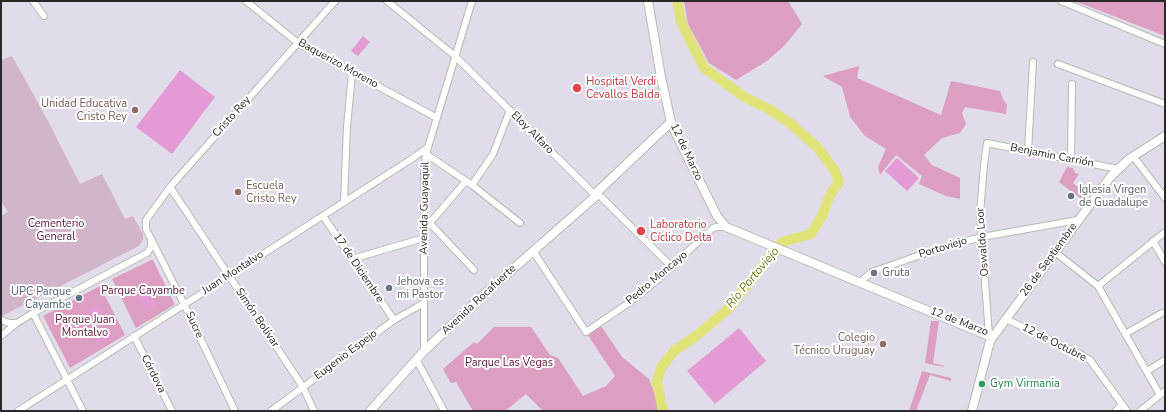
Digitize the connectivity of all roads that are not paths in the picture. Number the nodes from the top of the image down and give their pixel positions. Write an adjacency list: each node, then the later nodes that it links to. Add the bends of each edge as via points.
1 (33, 1): 8 (street)
2 (246, 1): 9 (street, Baquerizo Moreno)
3 (387, 1): 11 (street, Eloy Alfaro)
4 (472, 1): 11 (street, Avenida Guayaquil)
5 (648, 1): 19 (street, 12 de Marzo)
6 (1061, 1): 10 (street)
7 (331, 2): 9 (street, Cristo Rey)
8 (44, 16)
9 (298, 43): 14 (street, Baquerizo Moreno); 29 (street, Cristo Rey)
10 (1165, 44)
11 (455, 56): 17 (street, Eloy Alfaro); 18 (street, Avenida Guayaquil)
12 (1033, 62): 23 (street)
13 (1058, 64): 16 (street)
14 (352, 72): 18 (street, Baquerizo Moreno); 32 (street)
15 (1072, 84): 25 (street)
16 (1165, 104)
17 (510, 110): 28 (street, via 493,154); 30 (street, Eloy Alfaro)
18 (436, 118): 22 (street, Avenida Guayaquil)
19 (672, 124): 30 (street, Avenida Rocafuerte); 38 (street, 12 de Marzo, via 720,220)
20 (1165, 136): 24 (street, 26 de Septiembre)
21 (988, 143): 23 (street, Benjamin Carrión); 41 (street, Oswaldo Loor, via 981,192)
22 (426, 151): 27 (street); 32 (street, Juan Montalvo); 34 (street, Avenida Guayaquil)
23 (1028, 151): 25 (street, Benjamin Carrión)
24 (1133, 156): 26 (street, 26 de Septiembre); 31 (street)
25 (1071, 160): 26 (street, Benjamin Carrión)
26 (1118, 169): 35 (street, 26 de Septiembre)
27 (466, 181): 28 (street); 36 (street)
28 (472, 185): 37 (street)
29 (170, 187): 43 (street, Cristo Rey, via 146,220 146,229); 53 (street, Simón Bolívar)
30 (596, 195): 45 (street, Avenida Rocafuerte); 51 (street, Eloy Alfaro)
31 (1165, 198)
32 (344, 202): 33 (street, Juan Montalvo)
33 (323, 216): 49 (street, 17 de Diciembre); 53 (street, Juan Montalvo)
34 (424, 216): 36 (street); 39 (street, Avenida Guayaquil)
35 (1078, 220): 41 (street, Portoviejo); 46 (street, 26 de Septiembre)
36 (430, 223): 39 (street); 52 (street)
37 (520, 223)
38 (726, 227): 51 (street, Pedro Moncayo, via 714,228); 54 (street, 12 de Marzo)
39 (424, 229): 42 (street, Avenida Guayaquil)
40 (1165, 232): 44 (street)
41 (982, 237): 54 (street, Portoviejo, via 872,272); 67 (street, Oswaldo Loor)
42 (424, 238): 49 (street); 56 (street, Avenida Guayaquil)
43 (151, 239): 47 (street, via 151,247); 48 (street, Sucre)
44 (1153, 241): 50 (street); 55 (street)
45 (533, 251): 51 (street, Pedro Moncayo, via 586,332 630,302); 68 (street, Avenida Rocafuerte)
46 (1055, 252): 55 (street); 60 (street, 26 de Septiembre)
47 (147, 253): 48 (street, via 154,253); 59 (street)
48 (160, 257): 57 (street, Sucre)
49 (352, 259): 62 (street, 17 de Diciembre)
50 (1165, 262)
51 (672, 267)
52 (474, 270)
53 (228, 276): 57 (street, Juan Montalvo); 73 (street, Simón Bolívar)
54 (860, 282): 67 (street, 12 de Marzo)
55 (1098, 286): 64 (street)
56 (424, 303): 62 (street, Eugenio Espejo); 68 (street, Avenida Guayaquil)
57 (184, 304): 66 (street, Juan Montalvo); 80 (street, Sucre)
58 (1162, 312): 64 (street)
59 (33, 313): 63 (street); 72 (street)
60 (1006, 319): 67 (street, 26 de Septiembre); 75 (street, 12 de Octubre, via 1085,357)
61 (1, 320): 63 (street)
62 (394, 320): 73 (street, Eugenio Espejo)
63 (17, 323): 65 (street)
64 (1125, 334): 71 (street)
65 (1, 336)
66 (134, 336): 72 (street, Juan Montalvo); 79 (street, Córdova)
67 (991, 337): 85 (street, 26 de Septiembre)
68 (424, 351): 69 (street, Avenida Rocafuerte)
69 (416, 359): 83 (street, Avenida Rocafuerte); 84 (street)
70 (1165, 360): 71 (street)
71 (1147, 371): 74 (street)
72 (67, 380): 76 (street, Juan Montalvo); 78 (street)
73 (303, 387): 81 (street, Eugenio Espejo); 82 (street, Simón Bolívar)
74 (1163, 393): 88 (street)
75 (1122, 404): 86 (street); 87 (street, 12 de Octubre)
76 (26, 409): 77 (street, Juan Montalvo)
77 (18, 411)
78 (83, 411)
79 (172, 411)
80 (235, 411)
81 (271, 411)
82 (314, 411)
83 (370, 411)
84 (444, 411)
85 (973, 411)
86 (1116, 411)
87 (1128, 411)
88 (1140, 411)

